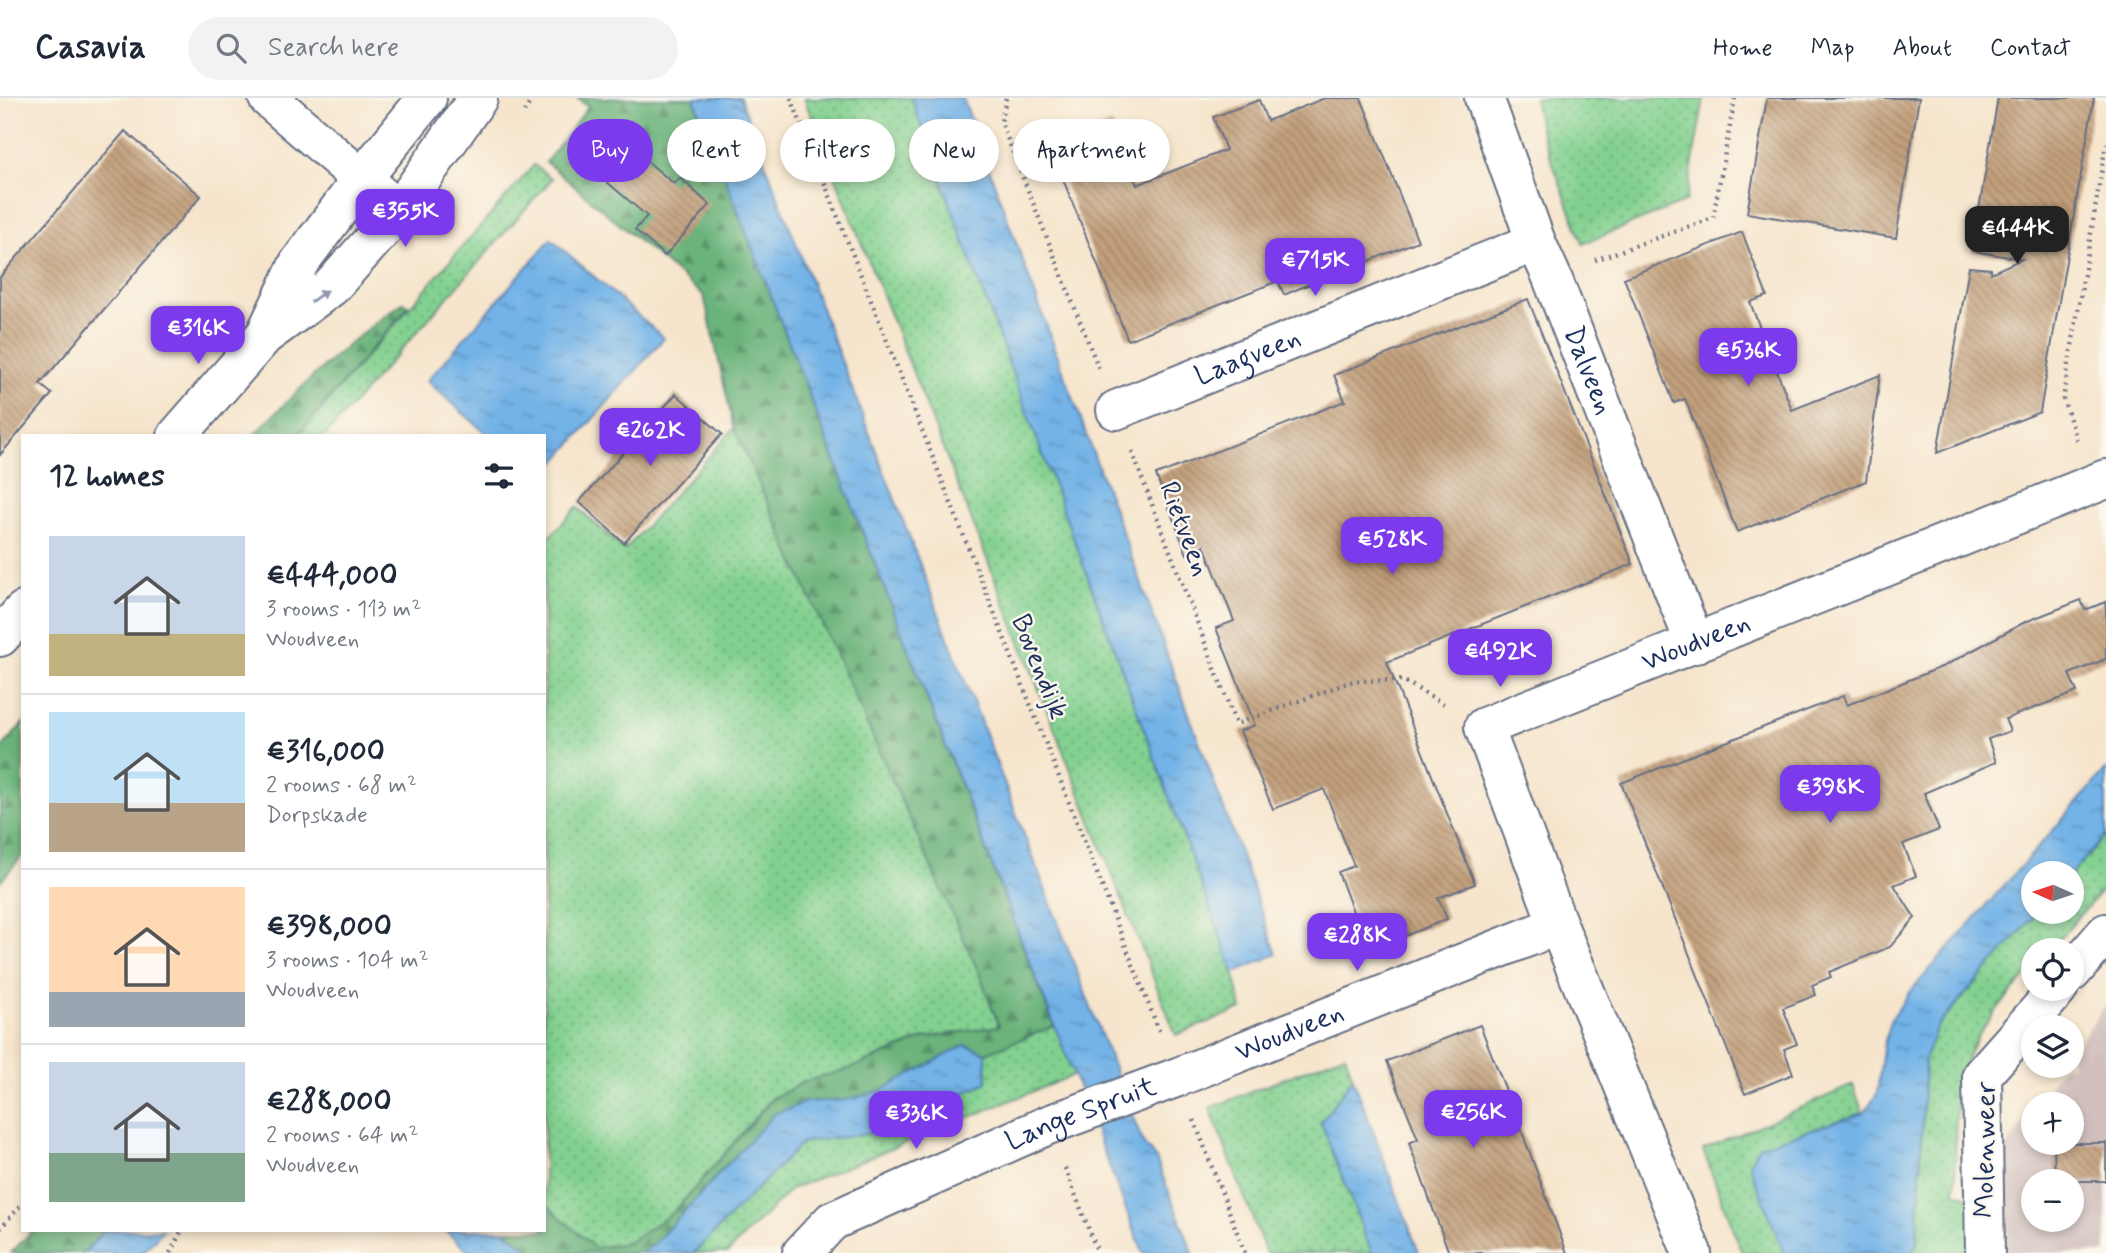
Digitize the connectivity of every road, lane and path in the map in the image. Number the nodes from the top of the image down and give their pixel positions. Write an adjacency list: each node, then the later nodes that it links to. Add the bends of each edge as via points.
1 (268, 98): 9 (street)
2 (427, 98): 9 (street)
3 (478, 98): 10 (street)
4 (791, 98): 24 (path, Bovendijk)
5 (1006, 98): 13 (path, Rietveen, via 1002,122)
6 (1485, 98): 11 (street, Dalveen)
7 (1735, 98): 11 (path, via 1713,218)
8 (2106, 144): 15 (path, via 2063,399)
9 (361, 180): 10 (street); 12 (street, via 299,263)
10 (399, 211): 12 (street, one-way to 10, via 331,287)
11 (1544, 259): 13 (street, Laagveen); 18 (street, Dalveen)
12 (264, 336): 14 (street)
13 (1116, 410): 19 (path, Rietveen, via 1236,724 1353,681 1402,680)
14 (179, 434)
15 (2099, 482): 18 (street, Woudveen)
16 (21, 613): 17 (street)
17 (0, 637)
18 (1695, 644): 19 (street, Woudveen)
19 (1484, 727): 20 (street)
20 (1558, 925): 24 (street, Woudveen); 33 (street)
21 (2106, 933): 22 (street)
22 (2084, 958)
23 (2047, 1001): 34 (street, Molenweer, via 1982,1075)
24 (1171, 1079): 25 (street, Lange Spruit); 32 (path, Bovendijk)
25 (1061, 1120): 30 (street, Lange Spruit, via 832,1221); 31 (path)
26 (21, 1204): 27 (path)
27 (0, 1229)
28 (181, 1232): 29 (path)
29 (170, 1253)
30 (802, 1253)
31 (1098, 1253)
32 (1245, 1253)
33 (1692, 1253)
34 (1985, 1253)

